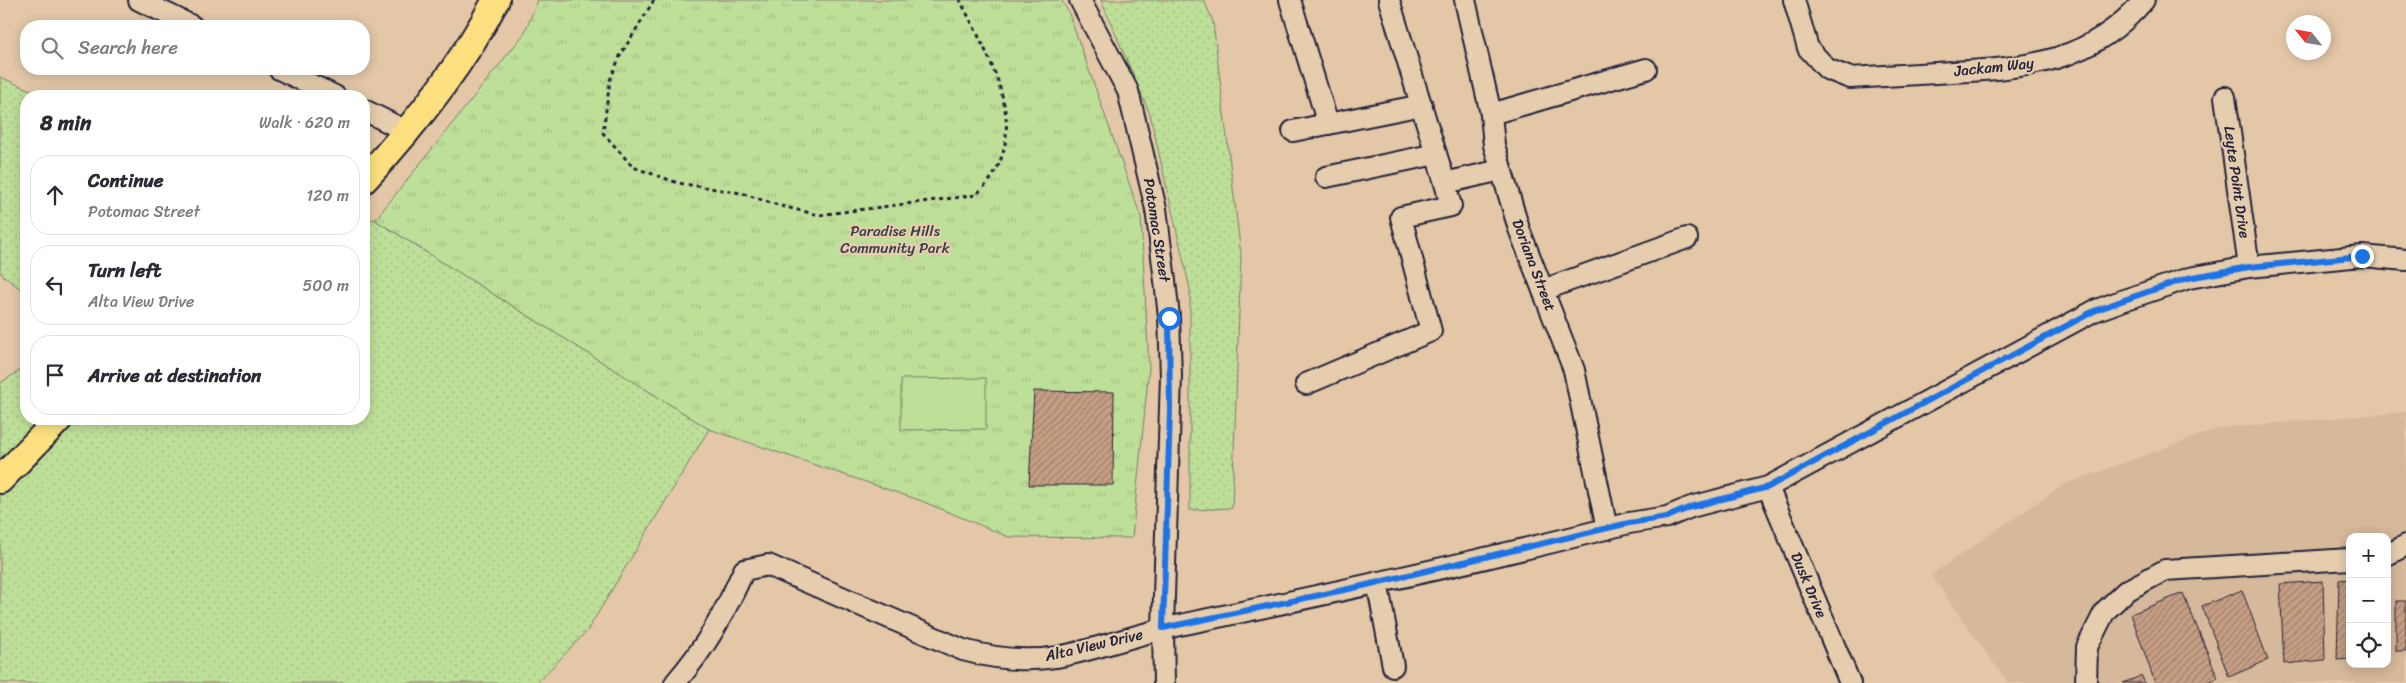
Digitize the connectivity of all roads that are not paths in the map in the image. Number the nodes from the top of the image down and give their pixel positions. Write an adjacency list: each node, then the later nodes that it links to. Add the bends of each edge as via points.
1 (139, 0): 9 (street)
2 (496, 0): 18 (main road, via 453,72)
3 (1080, 0): 38 (street, Potomac Street, via 1128,91 1156,209 1169,318 1170,366)
4 (1290, 0): 17 (street)
5 (1389, 0): 14 (street)
6 (1465, 0): 16 (street, Doriana Street)
7 (1794, 0): 8 (street, Jackam Way, via 1808,48 1827,69 1850,78 2032,66 2092,42 2127,17)
8 (2144, 0)
9 (180, 20)
10 (1646, 68): 16 (street)
11 (291, 75): 12 (street)
12 (323, 90)
13 (2225, 98): 27 (street, Leyte Point Drive)
14 (1422, 104): 17 (street); 20 (street)
15 (370, 113): 18 (street)
16 (1491, 114): 21 (street, Doriana Street)
17 (1328, 124): 19 (street)
18 (408, 132): 22 (main road)
19 (1293, 132)
20 (1436, 154): 23 (street); 24 (street)
21 (1501, 170): 24 (street); 28 (street, Doriana Street, via 1519,229)
22 (370, 173)
23 (1326, 177)
24 (1445, 183): 29 (street, via 1451,206 1401,217 1431,331)
25 (1687, 238): 28 (street)
26 (2406, 260): 27 (street, Alta View Drive, via 2362,256)
27 (2249, 267): 32 (street, Alta View Drive, via 2188,278 2094,311)
28 (1543, 290): 33 (street, Doriana Street, via 1574,370)
29 (1306, 384)
30 (53, 425): 31 (main road)
31 (0, 480)
32 (1768, 487): 33 (street, Alta View Drive, via 1691,507 1667,517); 42 (street, Dusk Drive)
33 (1607, 529): 37 (street, Alta View Drive)
34 (2406, 544): 35 (street)
35 (2391, 552)
36 (2346, 558): 43 (street, via 2164,570 2126,591 2105,611 2088,647)
37 (1377, 582): 38 (street, Alta View Drive); 39 (street)
38 (1163, 628): 40 (street, Alta View Drive, via 1055,657 980,655 768,565 744,570 718,626); 41 (street, Potomac Street)
39 (1392, 666)
40 (676, 683)
41 (1164, 683)
42 (1850, 683)
43 (2086, 683)

